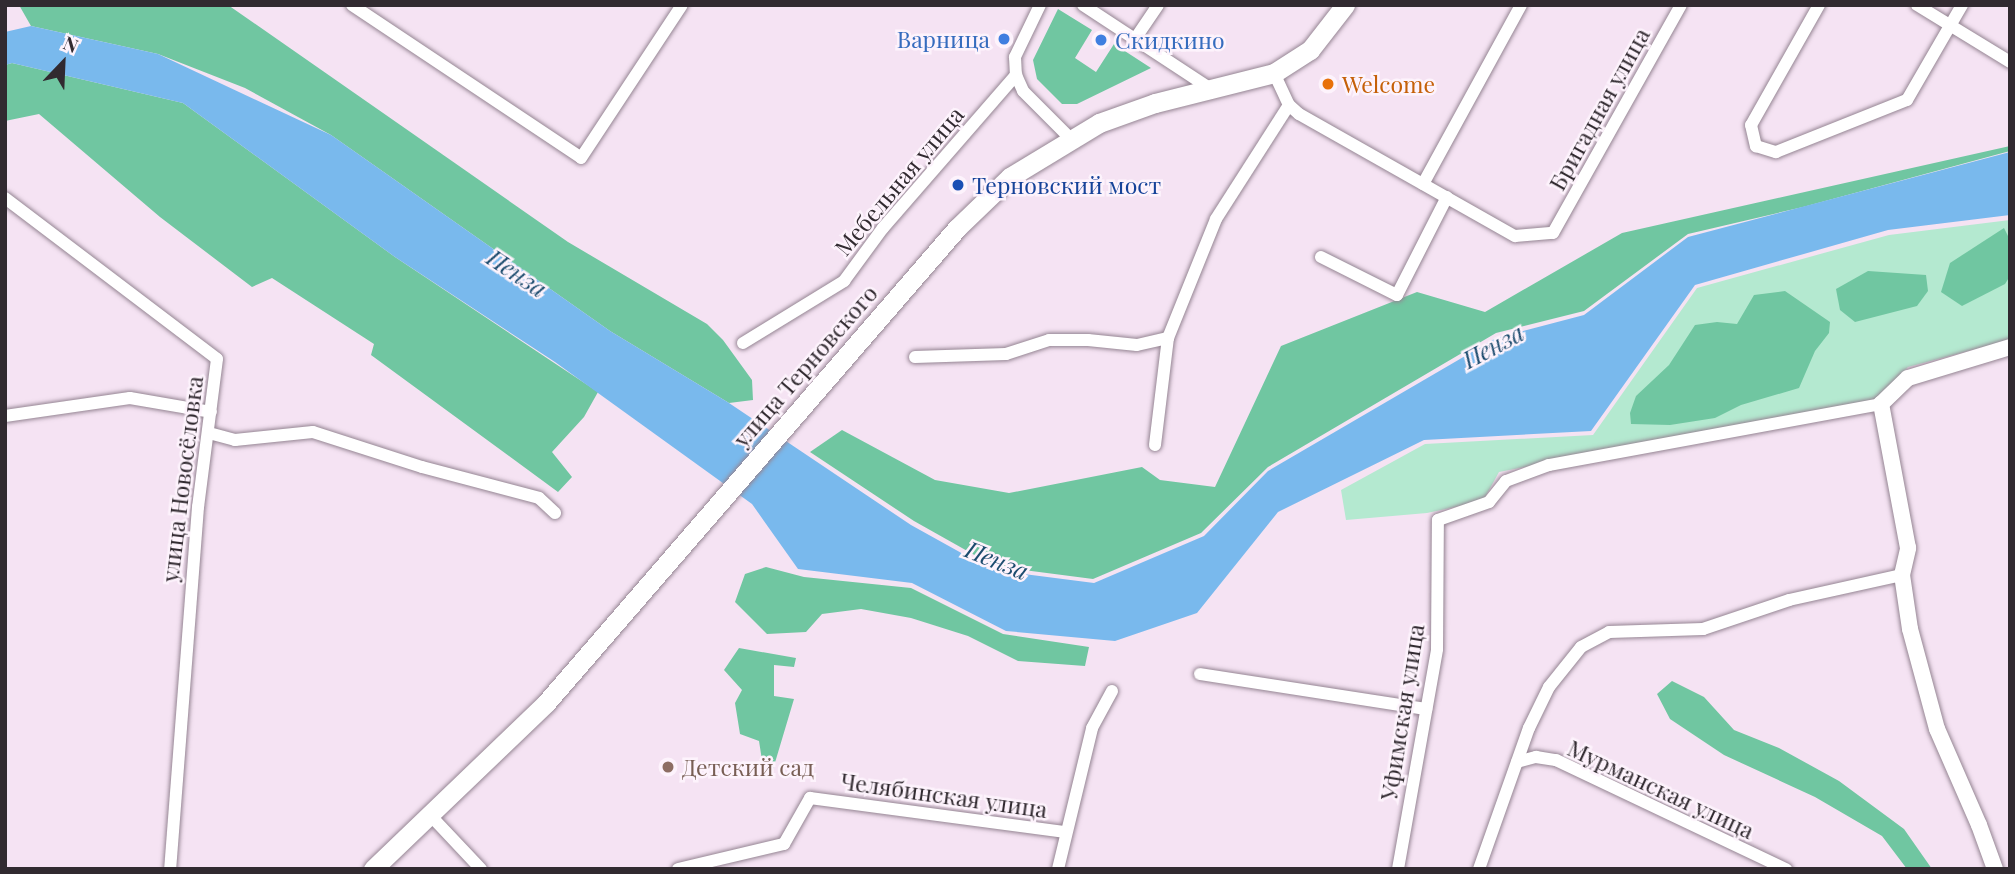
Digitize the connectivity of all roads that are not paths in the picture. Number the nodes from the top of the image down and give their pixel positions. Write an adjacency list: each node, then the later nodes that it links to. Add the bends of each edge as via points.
1 (352, 5): 2 (street, via 581,158)
2 (682, 5)
3 (1040, 5): 16 (street, via 1015,57)
4 (1083, 5): 13 (street)
5 (1158, 5): 13 (street)
6 (1345, 5): 15 (main road, улица Терновского, via 1310,50)
7 (1521, 5): 20 (street)
8 (1681, 5): 21 (street, Бригадная улица, via 1553,233 1515,236)
9 (1819, 5): 12 (street, via 1751,125 1756,146 1776,152 1907,100)
10 (1917, 5): 12 (street)
11 (1962, 5): 12 (street)
12 (1950, 25): 14 (street)
13 (1135, 39): 17 (street)
14 (2010, 62)
15 (1274, 73): 17 (main road, улица Терновского); 18 (street)
16 (1016, 75): 19 (street, via 1023,91); 25 (street, Мебельная улица, via 883,228 844,281)
17 (1211, 89): 19 (main road, улица Терновского, via 1099,122)
18 (1290, 105): 20 (street); 24 (street, via 1216,219)
19 (1070, 138): 39 (main road, улица Терновского, via 1010,177 957,228 547,704)
20 (1423, 184): 21 (street)
21 (1447, 197): 23 (street, via 1397,295)
22 (5, 198): 29 (street, улица Новосёловка, via 217,359)
23 (1321, 257)
24 (1168, 338): 27 (street, via 1137,345 1049,340 1006,354); 32 (street)
25 (743, 343)
26 (2010, 347): 28 (street, via 1908,378)
27 (915, 357)
28 (1881, 404): 34 (street, via 1908,548); 37 (street, Уфимская улица, via 1549,466 1506,481 1489,502 1438,520 1437,649)
29 (211, 412): 30 (street, via 130,398); 31 (street, улица Новосёловка)
30 (5, 416)
31 (209, 433): 33 (street, via 234,440 313,432 539,498); 41 (street, улица Новосёловка, via 185,645)
32 (1155, 445)
33 (555, 513)
34 (1902, 575): 38 (street, via 1789,600 1703,629 1609,632 1581,647 1549,688); 49 (street, via 1910,629 1937,729)
35 (1199, 674): 37 (street)
36 (1112, 691): 40 (street, via 1092,728)
37 (1426, 709): 46 (street, Уфимская улица)
38 (1517, 762): 47 (street); 48 (street, Мурманская улица, via 1536,757 1556,760)
39 (431, 816): 42 (main road, улица Терновского); 43 (street)
40 (1066, 832): 44 (street, Челябинская улица, via 810,798 784,844); 45 (street)
41 (170, 869)
42 (373, 869)
43 (481, 869)
44 (678, 869)
45 (1058, 869)
46 (1398, 869)
47 (1479, 869)
48 (1786, 869)
49 (1995, 869)

